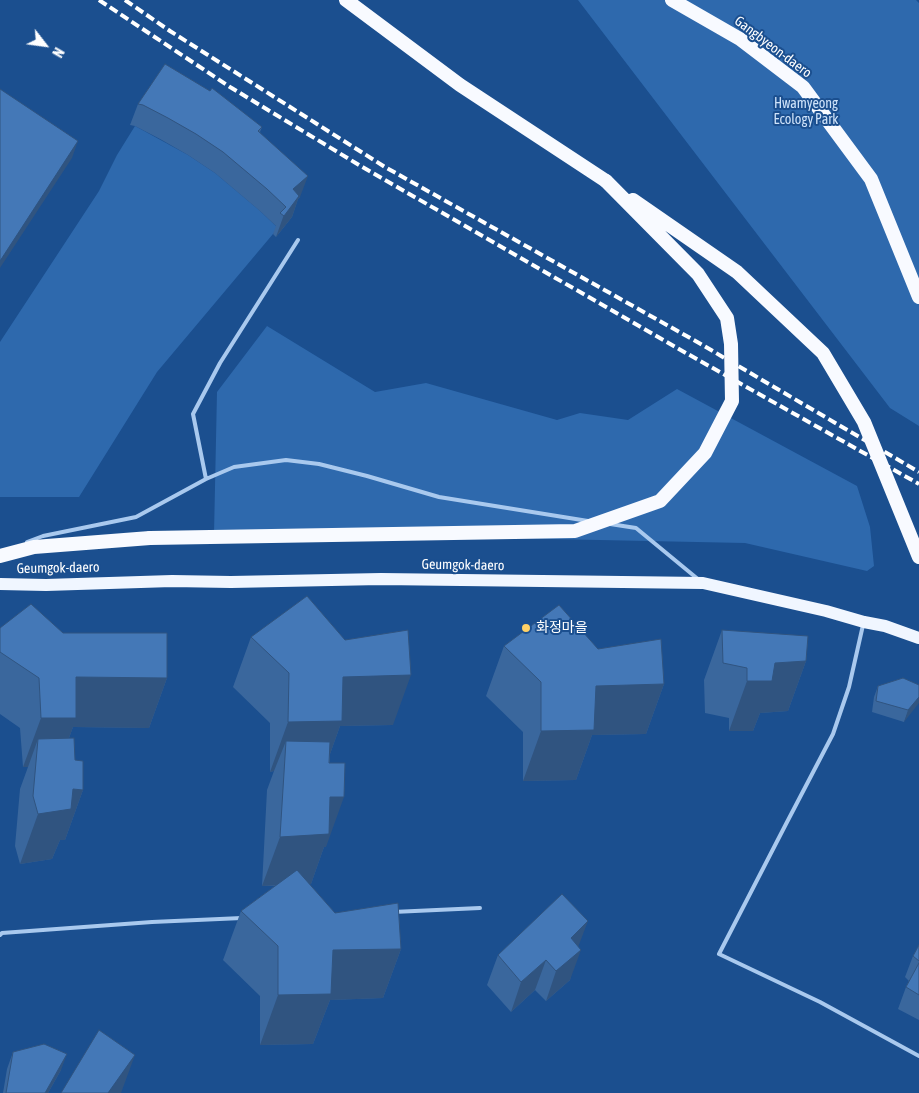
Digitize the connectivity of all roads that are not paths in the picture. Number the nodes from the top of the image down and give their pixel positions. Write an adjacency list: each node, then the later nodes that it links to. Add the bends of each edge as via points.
1 (346, 0): 3 (highway, via 460,85)
2 (672, 0): 5 (highway, Gangbyeon-daero, via 740,39 803,87 871,179)
3 (606, 181): 7 (highway, bridge, via 698,274 727,318 732,401 705,453 660,501 575,531 150,538 34,547); 8 (highway, bridge, via 737,272 824,354 864,422)
4 (298, 240): 6 (lane, via 220,363 192,414)
5 (919, 296)
6 (206, 479): 7 (lane, via 136,517 43,536); 9 (lane, via 234,467 286,460 319,464 439,497 636,528)
7 (0, 555)
8 (919, 557)
9 (703, 583): 10 (main road, Geumgok-daero, via 381,579); 11 (main road, Geumgok-daero)
10 (0, 584)
11 (864, 622): 12 (main road, Geumgok-daero); 17 (lane, via 849,686 832,734 719,954 820,1002)
12 (919, 638)
13 (480, 908): 14 (lane)
14 (390, 912)
15 (251, 918): 16 (lane, via 143,922)
16 (0, 935)
17 (919, 1056)

